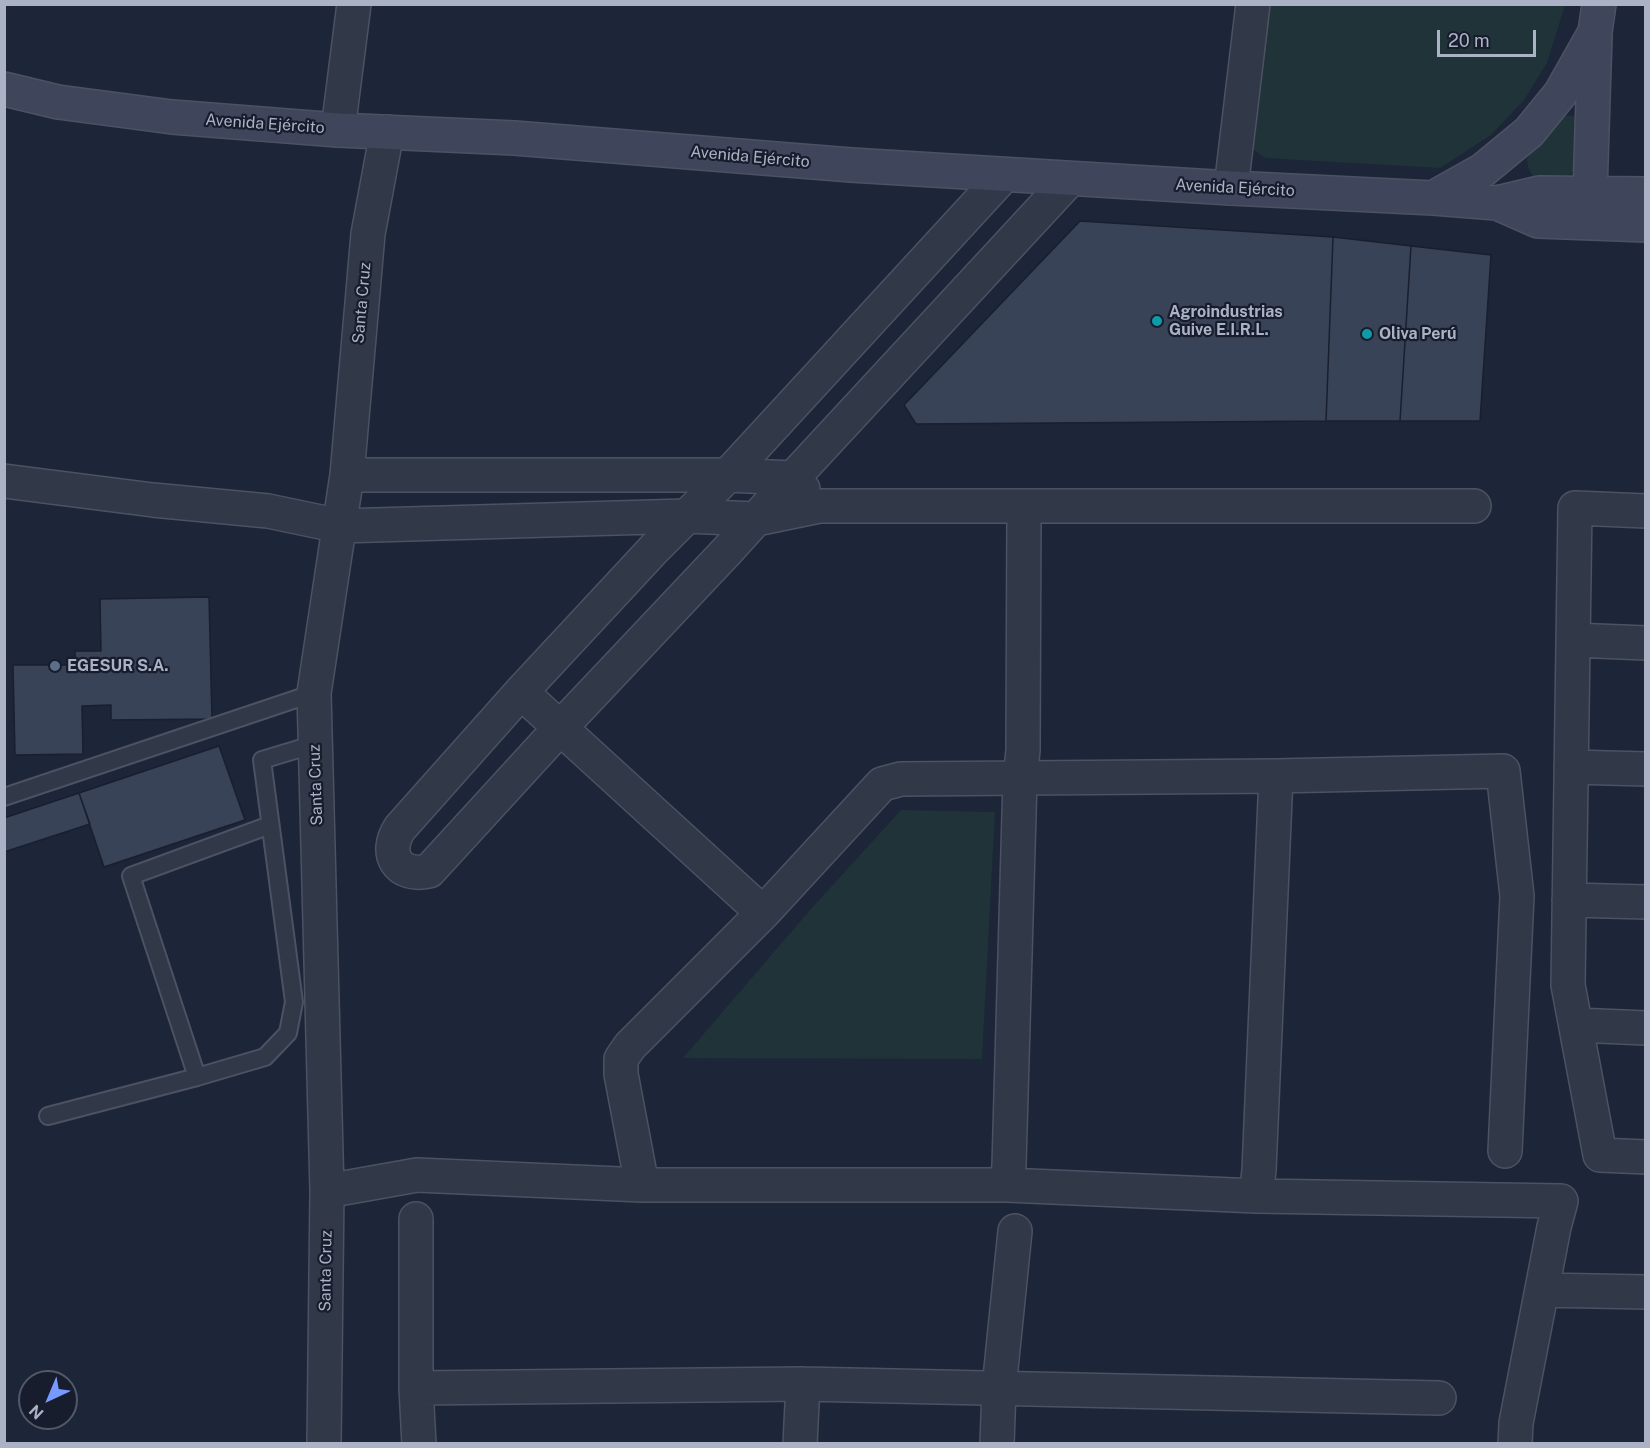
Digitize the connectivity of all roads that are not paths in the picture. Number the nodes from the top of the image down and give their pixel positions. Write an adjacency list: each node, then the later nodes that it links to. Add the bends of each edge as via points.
1 (354, 4): 5 (street)
2 (1253, 4): 9 (street)
3 (1597, 18): 10 (main road); 12 (main road, via 1560,94 1528,132 1483,170)
4 (4, 89): 5 (main road, Avenida Ejército, via 57,102 172,117)
5 (338, 130): 6 (main road, Avenida Ejército)
6 (387, 132): 7 (main road, Avenida Ejército); 15 (street, Santa Cruz, via 368,234)
7 (1004, 175): 8 (main road, Avenida Ejército); 16 (street)
8 (1070, 179): 9 (main road, Avenida Ejército); 17 (street)
9 (1231, 189): 12 (main road, Avenida Ejército)
10 (1590, 193): 11 (main road); 13 (main road, via 1539,193)
11 (1646, 194)
12 (1433, 198): 13 (main road, Avenida Ejército)
13 (1497, 202): 14 (main road, via 1538,221)
14 (1646, 225)
15 (347, 475): 16 (street); 25 (street, Santa Cruz)
16 (728, 475): 17 (street); 23 (street)
17 (793, 478): 19 (street); 24 (street)
18 (4, 481): 25 (street, via 268,511)
19 (819, 506): 21 (street); 24 (street)
20 (1474, 506): 21 (street)
21 (1024, 507): 35 (street)
22 (1646, 511): 26 (street, via 1575,508)
23 (686, 516): 24 (street); 25 (street); 28 (street)
24 (756, 519): 30 (street)
25 (340, 526): 29 (street, Santa Cruz)
26 (1573, 640): 27 (street); 32 (street)
27 (1646, 643)
28 (521, 692): 30 (street); 30 (street, via 399,828 392,848 401,868 410,872 429,871)
29 (314, 693): 31 (street, Santa Cruz); 36 (lane)
30 (560, 728): 40 (street)
31 (315, 744): 37 (lane, via 261,760); 49 (street, Santa Cruz)
32 (1571, 767): 33 (street); 38 (street)
33 (1646, 769)
34 (1276, 776): 35 (street); 45 (street, via 1503,771 1517,897); 50 (street)
35 (1020, 779): 40 (street, via 901,779 882,784); 48 (street)
36 (4, 798)
37 (270, 825): 43 (lane, via 294,1002 288,1033 265,1057); 43 (lane, via 131,876)
38 (1569, 900): 39 (street); 41 (street, via 1568,985)
39 (1646, 902)
40 (763, 914): 47 (street, via 621,1059)
41 (1576, 1025): 42 (street); 46 (street, via 1600,1155)
42 (1646, 1028)
43 (196, 1077): 44 (lane)
44 (48, 1116)
45 (1505, 1151)
46 (1646, 1157)
47 (642, 1185): 48 (street); 49 (street, via 417,1174)
48 (1007, 1185): 50 (street)
49 (327, 1191): 59 (street, Santa Cruz)
50 (1256, 1197): 53 (street, via 1561,1201)
51 (416, 1219): 56 (street)
52 (1015, 1231): 57 (street)
53 (1542, 1290): 54 (street); 63 (street)
54 (1646, 1292)
55 (803, 1384): 56 (street); 57 (street); 61 (street)
56 (416, 1388): 60 (street)
57 (999, 1388): 58 (street); 62 (street)
58 (1439, 1398)
59 (324, 1443)
60 (419, 1443)
61 (800, 1443)
62 (997, 1443)
63 (1515, 1443)

